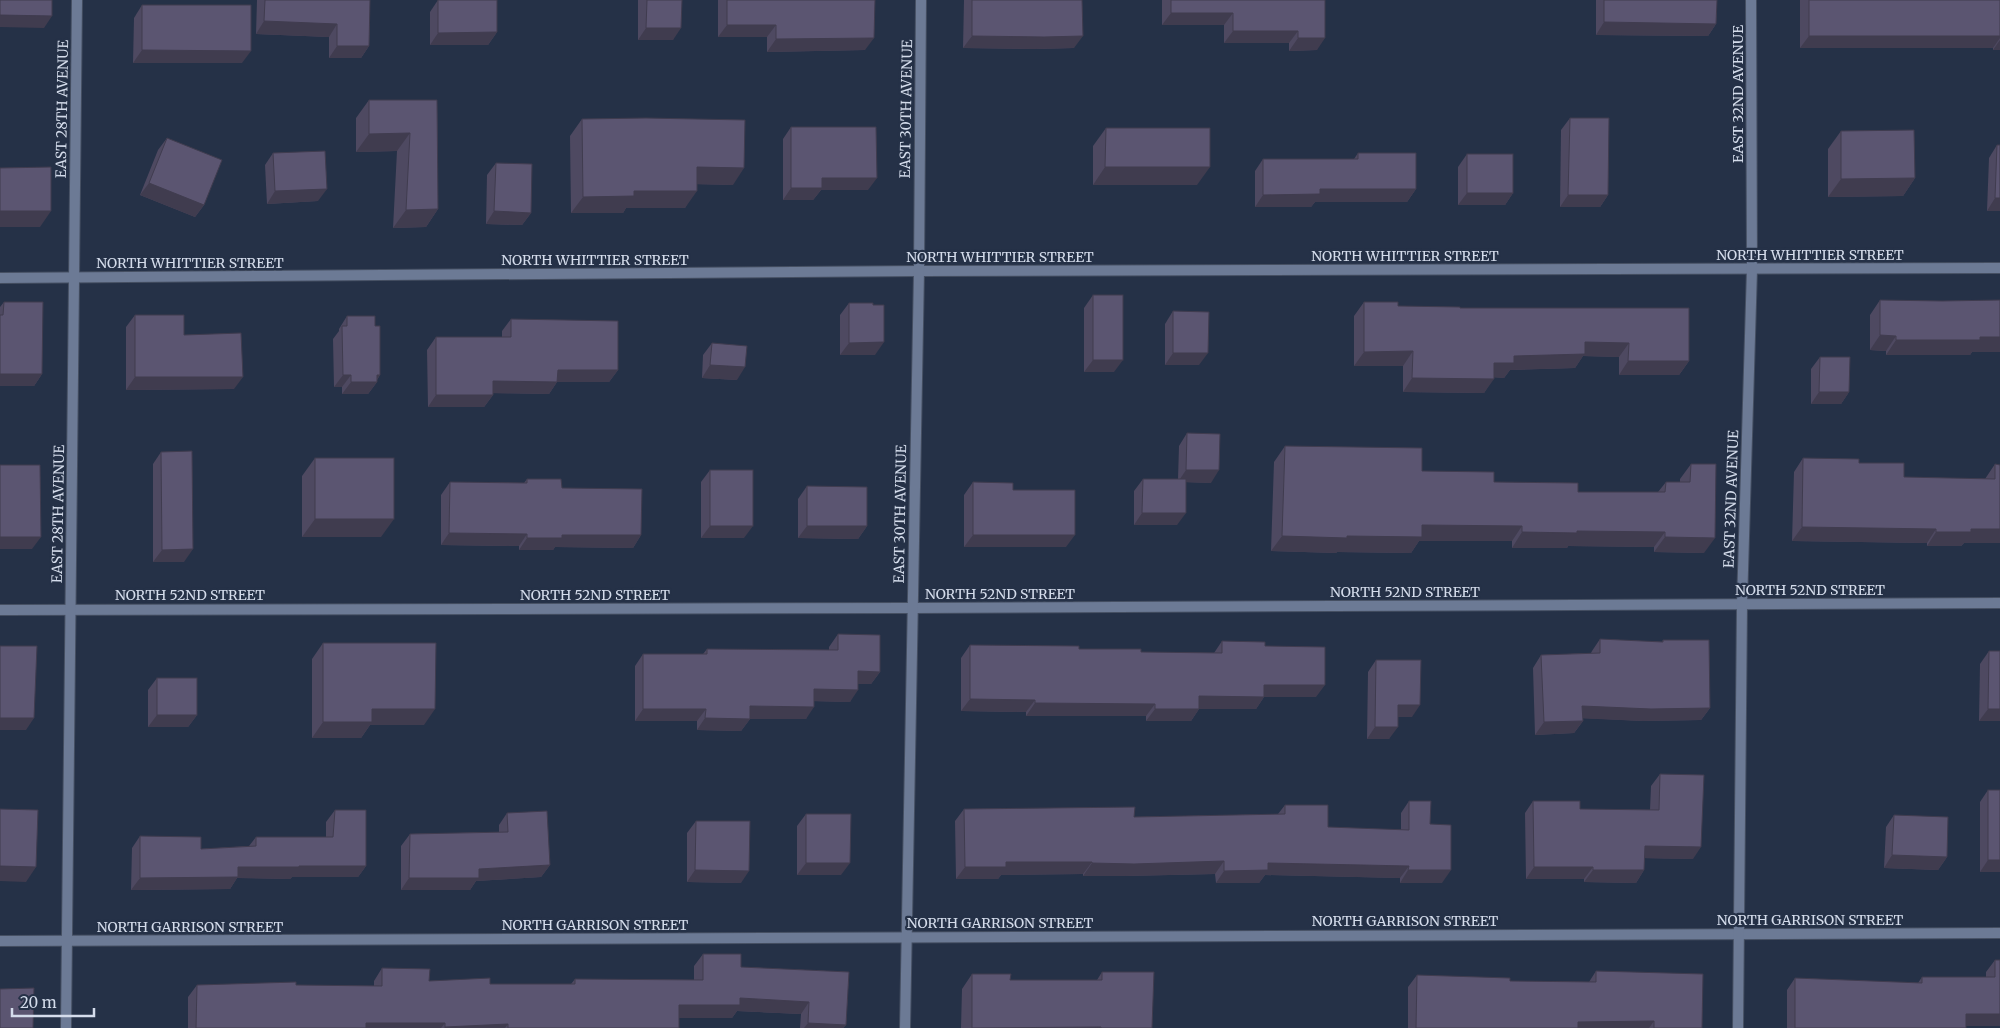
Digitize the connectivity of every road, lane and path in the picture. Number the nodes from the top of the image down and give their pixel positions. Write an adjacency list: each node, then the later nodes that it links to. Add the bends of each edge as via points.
1 (77, 0): 8 (street, EAST 28TH AVENUE)
2 (921, 0): 6 (street, EAST 30TH AVENUE)
3 (1751, 0): 5 (street, EAST 32ND AVENUE)
4 (2000, 268): 5 (street, NORTH WHITTIER STREET)
5 (1752, 269): 6 (street, NORTH WHITTIER STREET); 10 (street, EAST 32ND AVENUE)
6 (919, 271): 8 (street, NORTH WHITTIER STREET); 11 (street, EAST 30TH AVENUE)
7 (0, 278): 8 (street, NORTH WHITTIER STREET)
8 (74, 278): 12 (street, EAST 28TH AVENUE)
9 (2000, 603): 10 (street, NORTH 52ND STREET)
10 (1742, 604): 11 (street, NORTH 52ND STREET); 15 (street, EAST 32ND AVENUE)
11 (912, 608): 12 (street, NORTH 52ND STREET); 16 (street, EAST 30TH AVENUE)
12 (70, 609): 13 (street, NORTH 52ND STREET); 18 (street, EAST 28TH AVENUE)
13 (0, 610)
14 (2000, 933): 15 (street, NORTH GARRISON STREET)
15 (1738, 934): 16 (street, NORTH GARRISON STREET); 21 (street, EAST 32ND AVENUE)
16 (905, 938): 18 (street, NORTH GARRISON STREET); 20 (street, EAST 30TH AVENUE)
17 (0, 941): 18 (street, NORTH GARRISON STREET)
18 (67, 941): 19 (street, EAST 28TH AVENUE)
19 (66, 1028)
20 (905, 1028)
21 (1738, 1028)

